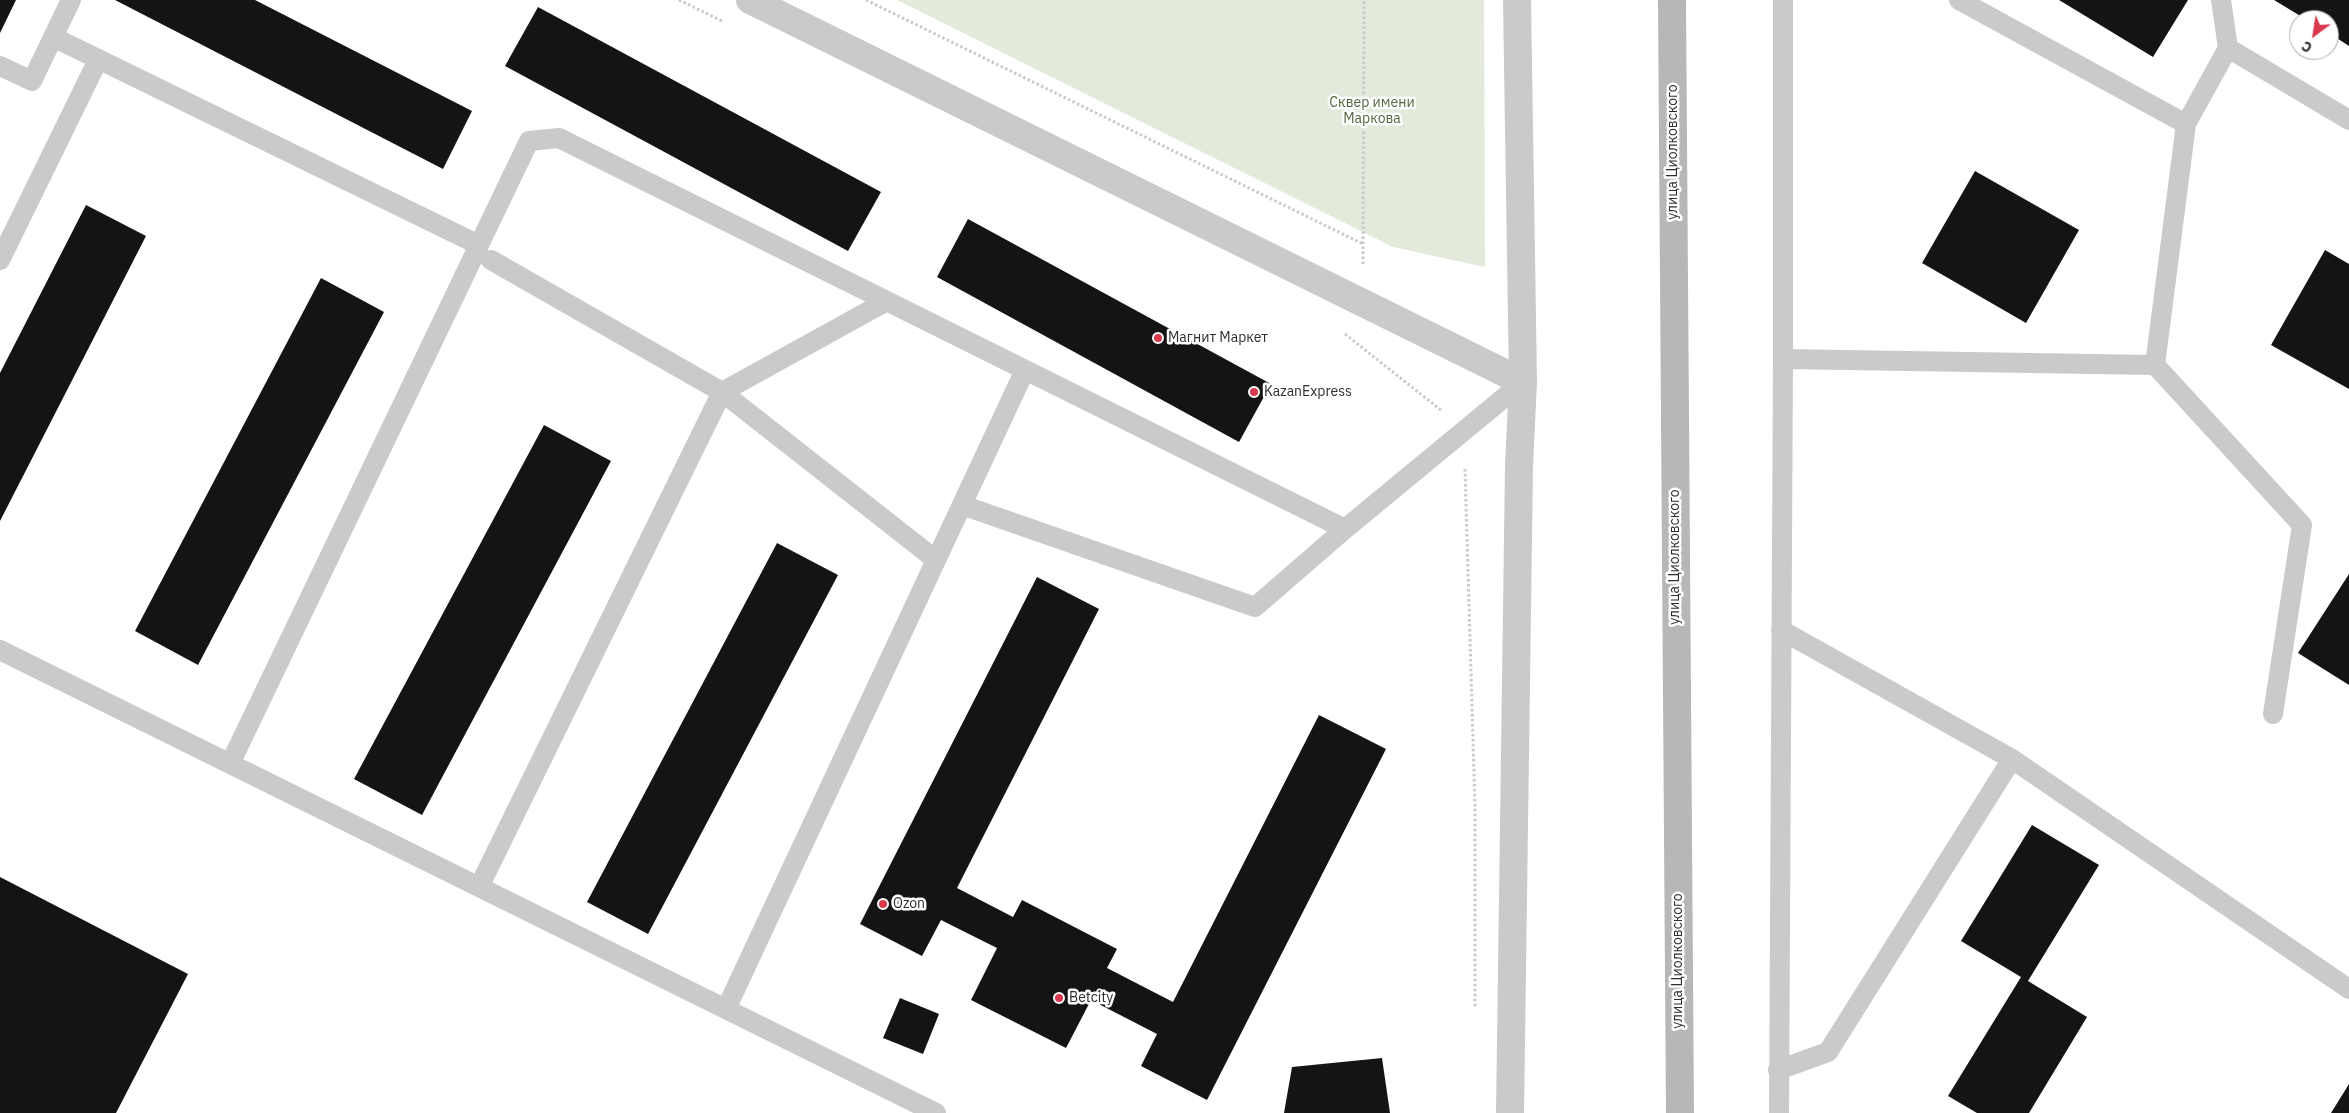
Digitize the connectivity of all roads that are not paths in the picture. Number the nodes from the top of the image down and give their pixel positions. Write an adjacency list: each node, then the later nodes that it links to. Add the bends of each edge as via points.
1 (71, 0): 8 (lane)
2 (750, 0): 20 (street)
3 (1517, 0): 20 (street)
4 (1672, 0): 36 (main road, улица Циолковского)
5 (1783, 0): 17 (lane)
6 (1959, 0): 13 (lane)
7 (2221, 0): 9 (lane)
8 (53, 37): 10 (lane); 11 (lane, via 32,81)
9 (2228, 48): 12 (lane); 13 (lane)
10 (98, 60): 14 (lane); 15 (lane)
11 (0, 66)
12 (2349, 120)
13 (2186, 124): 18 (lane)
14 (485, 253): 16 (lane, via 529,142 559,138); 21 (lane); 29 (lane)
15 (0, 260)
16 (887, 301): 19 (lane); 21 (lane)
17 (1783, 359): 18 (lane); 25 (lane)
18 (2155, 365): 27 (lane, via 2302,524)
19 (1025, 370): 22 (lane); 23 (lane)
20 (1523, 382): 23 (lane); 35 (street)
21 (722, 392): 24 (lane); 30 (lane)
22 (962, 505): 23 (lane, via 1255,607); 24 (lane)
23 (1345, 529)
24 (936, 560): 32 (lane)
25 (1781, 630): 28 (lane); 33 (lane)
26 (0, 650): 29 (lane)
27 (2272, 714)
28 (2012, 759): 31 (lane); 33 (lane, via 1828,1052)
29 (230, 764): 30 (lane)
30 (479, 887): 32 (lane)
31 (2349, 989)
32 (726, 1009): 34 (lane)
33 (1778, 1070): 37 (lane)
34 (936, 1113)
35 (1510, 1113)
36 (1680, 1113)
37 (1779, 1113)

